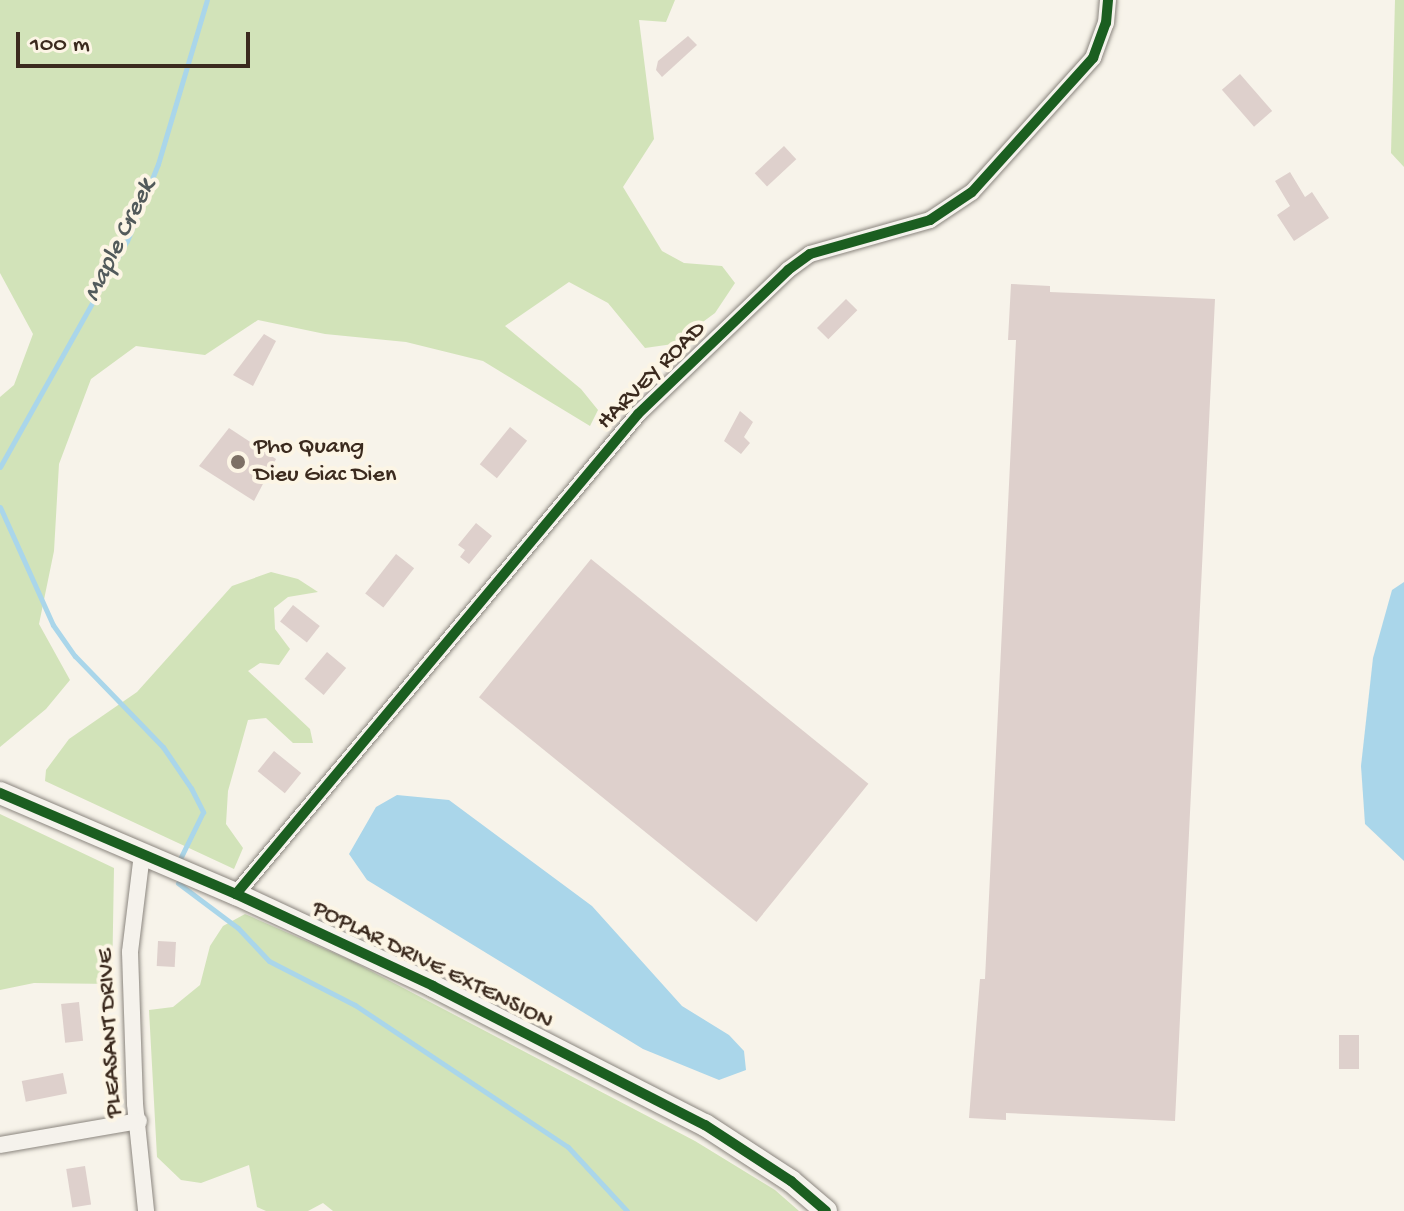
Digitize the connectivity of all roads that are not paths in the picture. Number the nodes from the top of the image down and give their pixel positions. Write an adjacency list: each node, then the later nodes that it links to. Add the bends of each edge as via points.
1 (1108, 0): 4 (street, HARVEY ROAD, via 1093,58 972,192 930,220 810,254 638,414)
2 (0, 793): 3 (street, POPLAR DRIVE EXTENSION)
3 (142, 854): 4 (street, POPLAR DRIVE EXTENSION); 5 (street, PLEASANT DRIVE, via 130,952)
4 (236, 894): 8 (street, POPLAR DRIVE EXTENSION, via 433,986 705,1125 791,1181)
5 (139, 1121): 6 (street); 7 (street, PLEASANT DRIVE)
6 (0, 1145)
7 (146, 1211)
8 (826, 1211)

